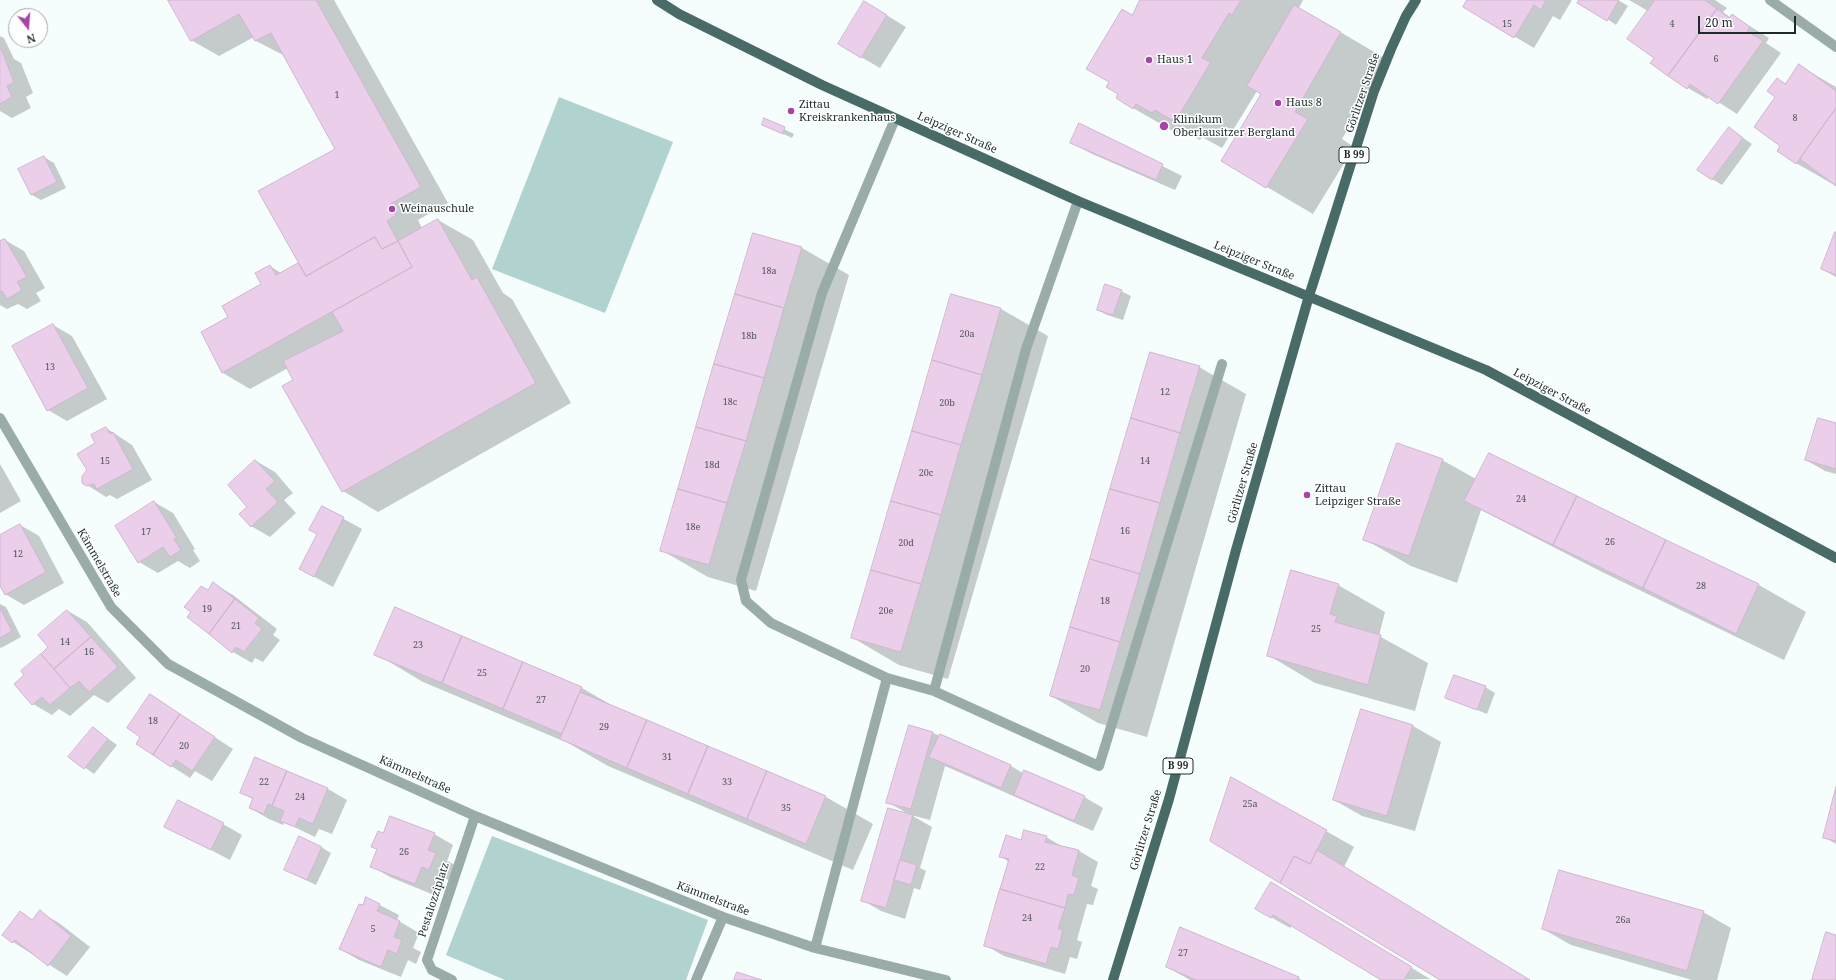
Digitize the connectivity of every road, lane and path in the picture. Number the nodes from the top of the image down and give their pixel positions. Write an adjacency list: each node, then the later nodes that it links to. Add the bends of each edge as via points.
1 (657, 0): 5 (main road, Leipziger Straße, via 679,14)
2 (1416, 0): 7 (main road, Görlitzer Straße / B 99, via 1397,36 1374,91)
3 (1770, 0): 4 (street)
4 (1836, 47)
5 (895, 119): 6 (main road, Leipziger Straße); 11 (street, via 822,293 741,580 746,601 771,623)
6 (1078, 201): 7 (main road, Leipziger Straße); 12 (street, via 1026,349)
7 (1309, 296): 10 (main road, Leipziger Straße, via 1486,370); 19 (main road, Görlitzer Straße / B 99, via 1236,550 1169,799)
8 (1222, 364): 12 (street, via 1099,766)
9 (0, 418): 13 (street, Kämmelstraße, via 111,607 168,664 302,738)
10 (1836, 558)
11 (887, 678): 12 (street); 15 (street)
12 (934, 691)
13 (475, 816): 14 (street, Kämmelstraße); 16 (street, Pestalozziplatz, via 427,960 432,970)
14 (723, 917): 15 (street, Kämmelstraße); 17 (street)
15 (815, 948): 18 (street, Kämmelstraße)
16 (452, 980)
17 (696, 980)
18 (946, 980)
19 (1113, 980)

